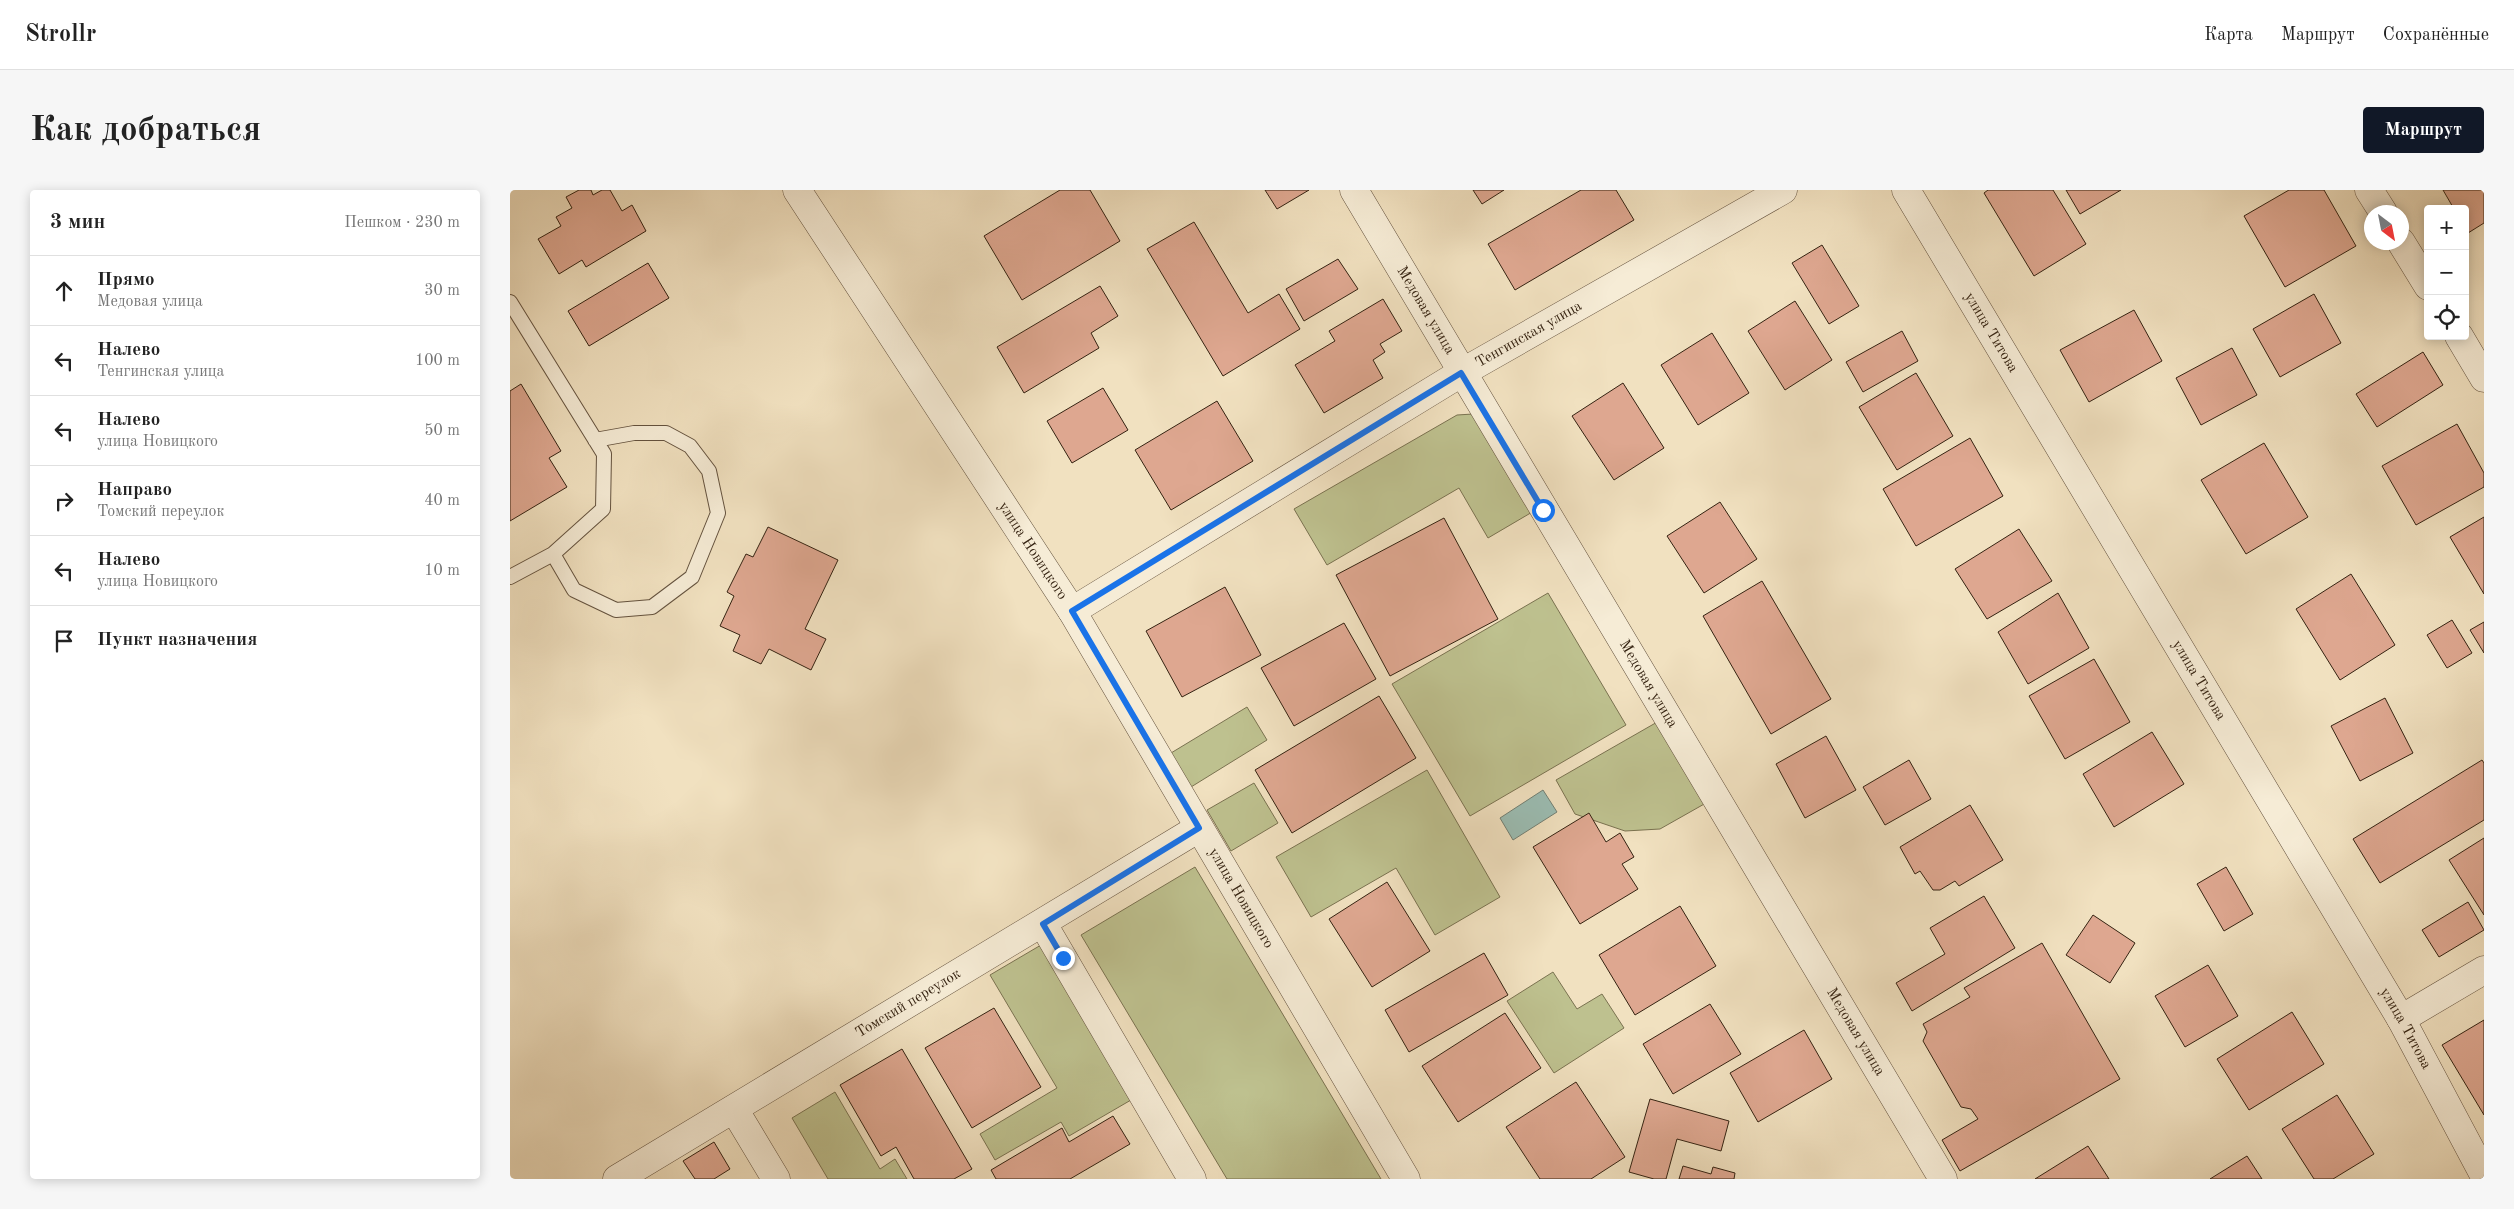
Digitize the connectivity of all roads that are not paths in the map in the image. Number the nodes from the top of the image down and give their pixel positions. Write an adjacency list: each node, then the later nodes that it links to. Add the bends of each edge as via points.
1 (797, 190): 16 (street, улица Новицкого)
2 (1354, 190): 11 (street, Медовая улица)
3 (1783, 190): 11 (street, Тенгинская улица)
4 (1906, 190): 20 (street, улица Титова)
5 (2369, 190): 6 (street)
6 (2379, 205)
7 (2406, 250): 8 (street)
8 (2424, 279)
9 (510, 302): 13 (lane)
10 (2461, 340): 12 (street)
11 (1461, 373): 16 (street, Тенгинская улица); 27 (street, Медовая улица)
12 (2484, 378)
13 (595, 440): 14 (lane, via 604,454 603,509); 14 (lane, via 634,433 666,433 690,446 709,471 718,513 692,577 652,607 616,610 574,590)
14 (553, 554): 15 (lane)
15 (510, 578)
16 (1072, 611): 17 (street, улица Новицкого)
17 (1199, 828): 18 (street, Томский переулок); 26 (street, улица Новицкого)
18 (1043, 924): 21 (street, Томский переулок); 25 (street)
19 (2484, 970): 20 (street)
20 (2401, 1019): 22 (street, улица Титова)
21 (734, 1109): 23 (street, Томский переулок); 24 (street)
22 (2484, 1175)
23 (617, 1179)
24 (776, 1179)
25 (1192, 1179)
26 (1406, 1179)
27 (1943, 1179)

